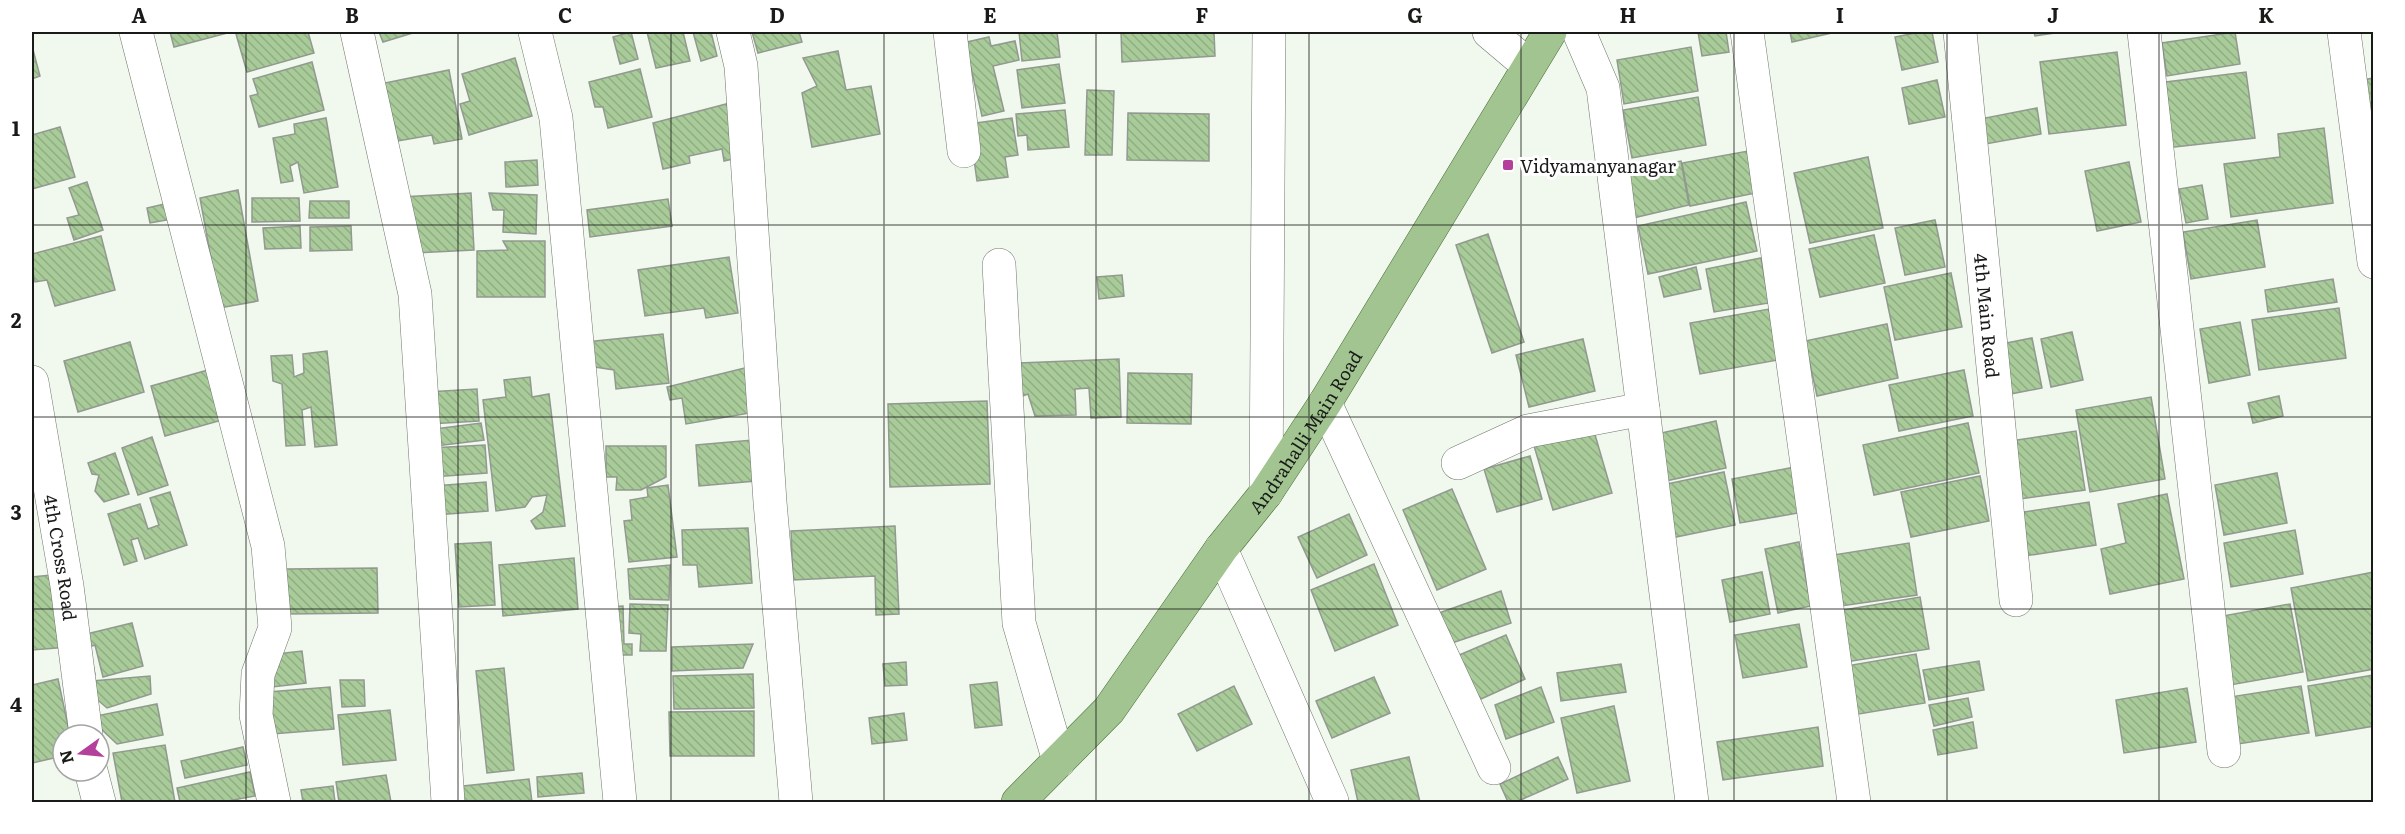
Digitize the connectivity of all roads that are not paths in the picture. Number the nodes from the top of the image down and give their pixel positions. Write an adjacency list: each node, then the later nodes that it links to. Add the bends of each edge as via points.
1 (136, 32): 32 (street, via 268,546 275,628 258,674 256,714)
2 (357, 32): 33 (street, via 415,294)
3 (536, 32): 34 (street, via 556,118)
4 (733, 32): 35 (street, via 741,66 770,502)
5 (950, 32): 15 (street)
6 (1269, 32): 22 (street)
7 (1489, 32): 14 (street)
8 (1550, 32): 14 (main road, Andrahalli Main Road)
9 (1579, 32): 20 (street, via 1603,88)
10 (1747, 32): 38 (street)
11 (1960, 32): 24 (street, 4th Main Road)
12 (2144, 32): 26 (street)
13 (2344, 32): 16 (street)
14 (1528, 65): 19 (main road, Andrahalli Main Road)
15 (964, 152)
16 (2373, 262)
17 (999, 265): 27 (street, via 1019,623)
18 (32, 382): 25 (street, 4th Cross Road, via 67,586)
19 (1325, 403): 22 (main road, Andrahalli Main Road); 28 (street)
20 (1643, 409): 21 (street, via 1528,431); 37 (street)
21 (1458, 463)
22 (1266, 493): 23 (main road, Andrahalli Main Road)
23 (1221, 549): 27 (main road, Andrahalli Main Road, via 1109,710); 30 (street)
24 (2016, 600)
25 (84, 723)
26 (2224, 752)
27 (1059, 761): 36 (main road, Andrahalli Main Road)
28 (1494, 768)
29 (94, 783): 31 (street)
30 (1332, 801)
31 (99, 802)
32 (274, 802)
33 (448, 802)
34 (620, 802)
35 (796, 802)
36 (1018, 802)
37 (1692, 802)
38 (1854, 802)

